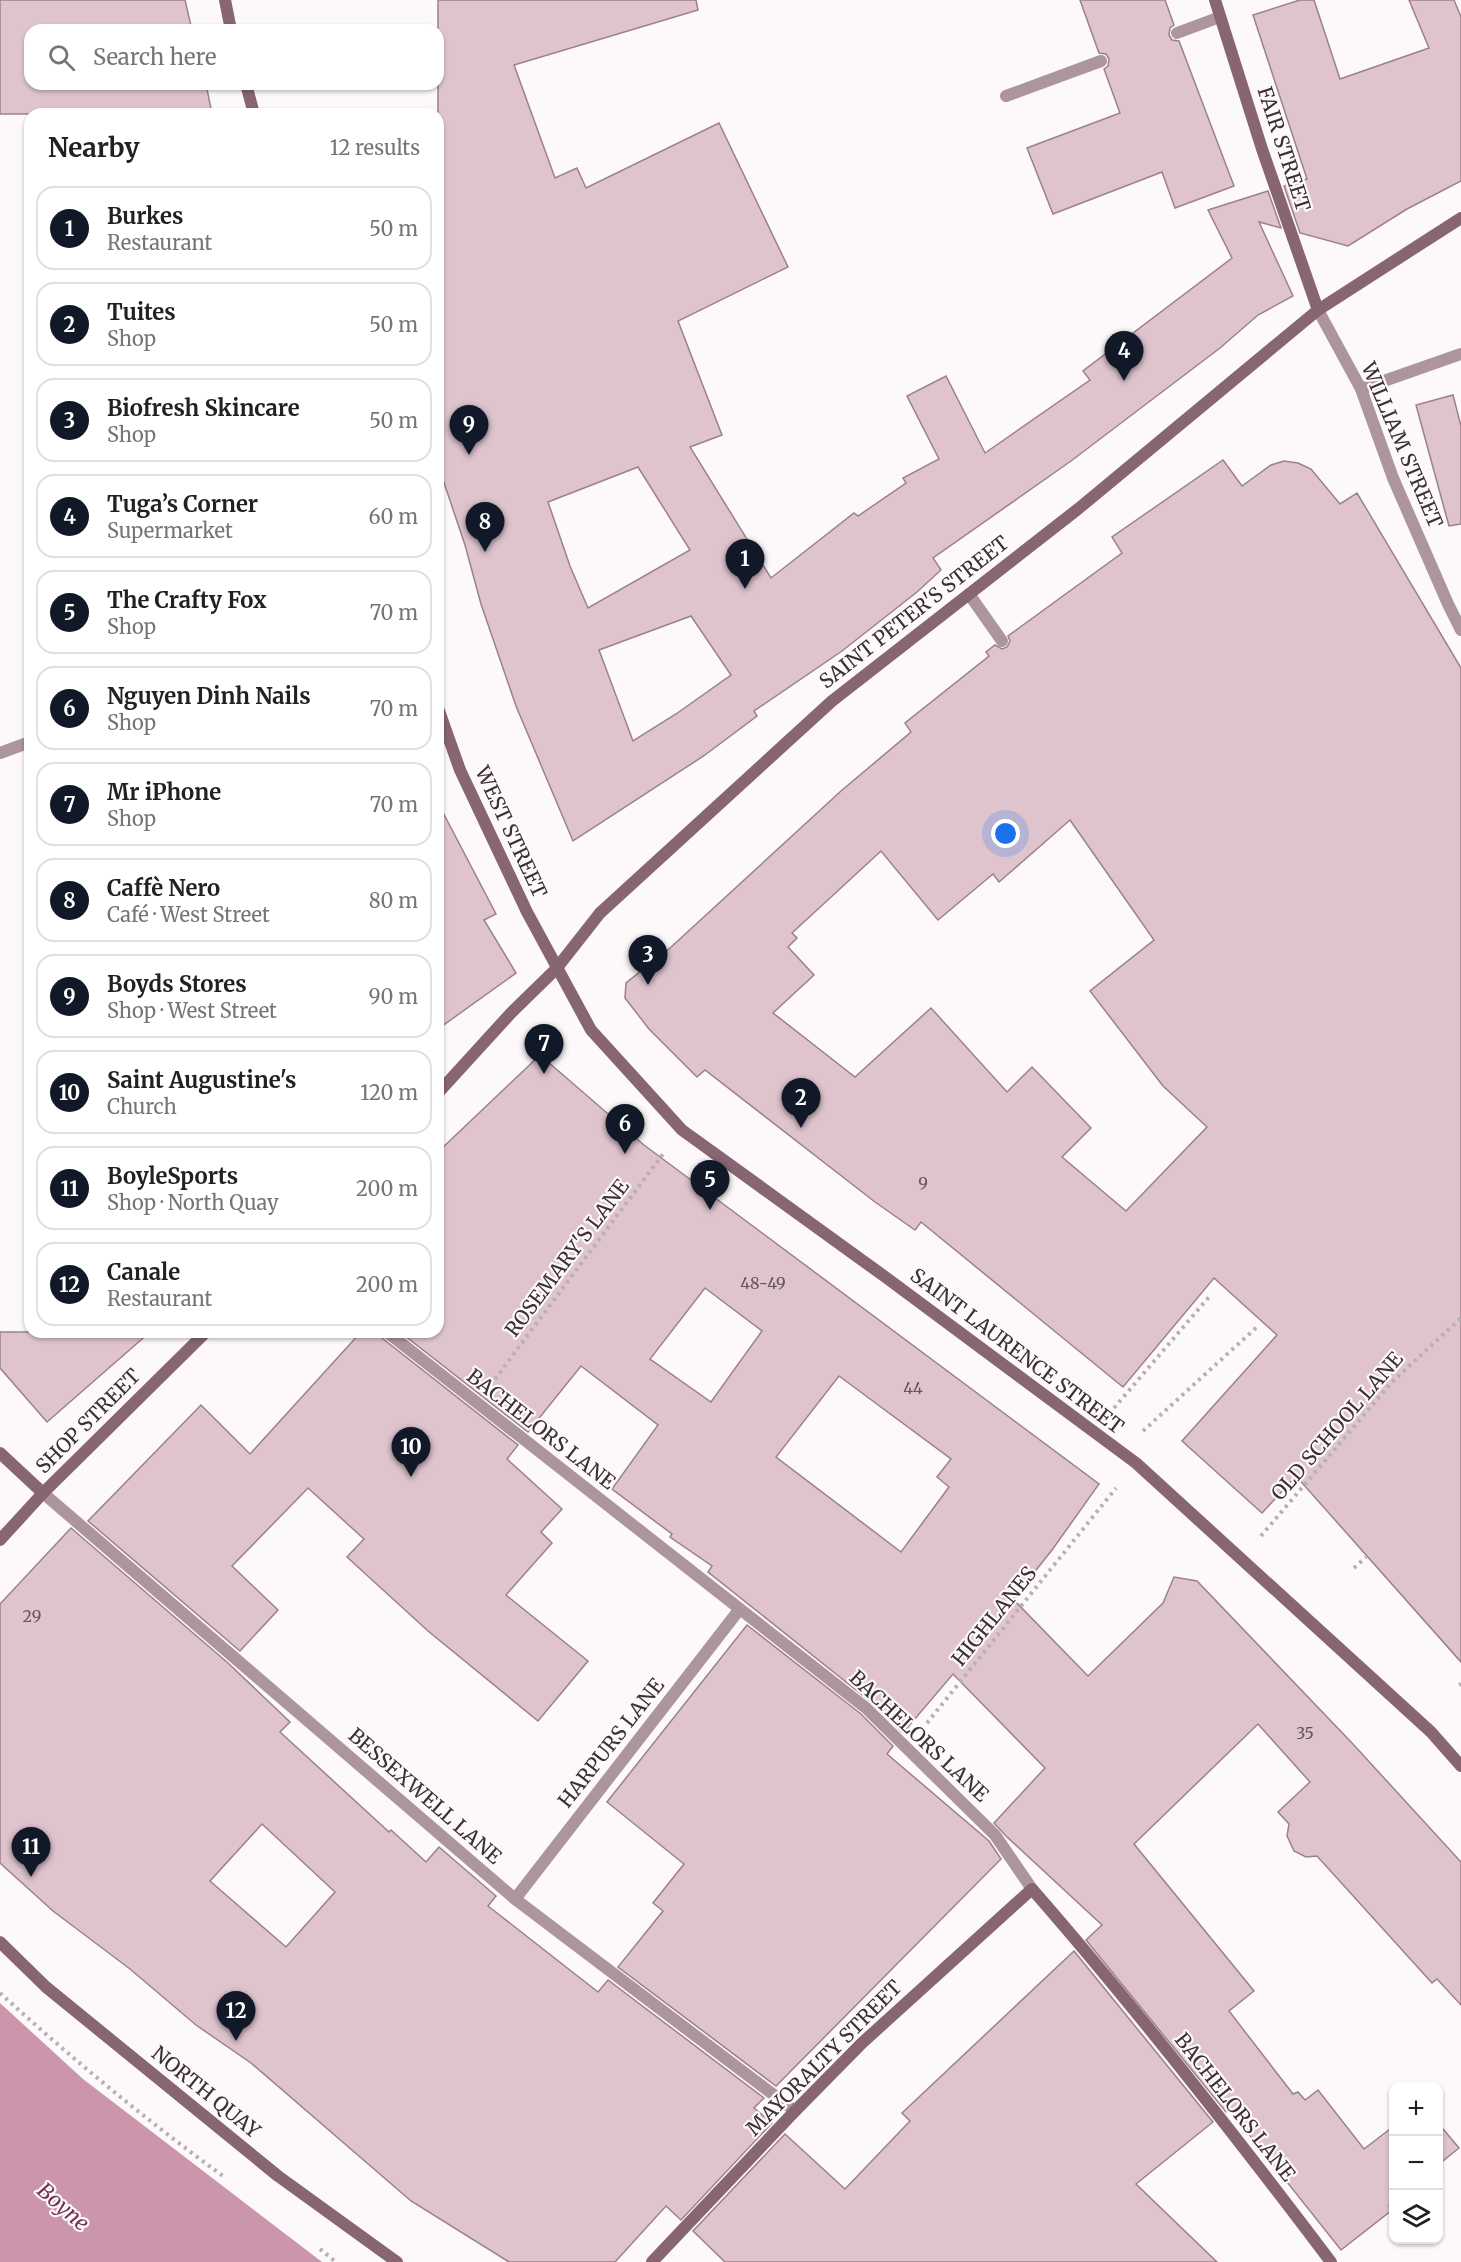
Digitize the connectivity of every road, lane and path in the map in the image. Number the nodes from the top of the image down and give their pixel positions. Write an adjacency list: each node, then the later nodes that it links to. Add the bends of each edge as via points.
1 (225, 0): 4 (street)
2 (1215, 0): 3 (street, FAIR STREET)
3 (1220, 17): 5 (street); 11 (street, FAIR STREET)
4 (230, 24)
5 (1177, 33)
6 (1101, 61): 8 (street)
7 (248, 90): 9 (street)
8 (1006, 96)
9 (252, 108)
10 (1461, 218): 11 (street, SAINT PETER'S STREET)
11 (1318, 310): 13 (street, WILLIAM STREET); 14 (street, SAINT PETER'S STREET)
12 (1461, 354): 13 (street)
13 (1361, 389): 15 (street, WILLIAM STREET, via 1393,478)
14 (969, 594): 16 (street); 20 (street, SAINT PETER'S STREET, via 832,701 600,913)
15 (1461, 630)
16 (1002, 640)
17 (444, 725): 20 (street, WEST STREET, via 460,770)
18 (24, 744): 19 (street)
19 (0, 753)
20 (556, 969): 21 (street); 22 (street, SAINT LAURENCE STREET, via 591,1030)
21 (444, 1086)
22 (682, 1130): 28 (path, ROSEMARY'S LANE); 29 (street, SAINT LAURENCE STREET)
23 (1209, 1297): 29 (path)
24 (1461, 1318): 36 (path, OLD SCHOOL LANE, via 1392,1382)
25 (1258, 1326): 31 (path)
26 (200, 1338): 32 (street, SHOP STREET)
27 (394, 1338): 28 (street, BACHELORS LANE)
28 (477, 1404): 38 (street, BACHELORS LANE)
29 (1094, 1432): 31 (street, SAINT LAURENCE STREET)
30 (0, 1453): 32 (street)
31 (1122, 1453): 36 (street, SAINT LAURENCE STREET)
32 (43, 1493): 34 (street, SHOP STREET); 42 (street, BESSEXWELL LANE)
33 (1106, 1501): 39 (path, HIGHLANES)
34 (0, 1540)
35 (1366, 1557): 37 (path)
36 (1241, 1560): 40 (street, SAINT LAURENCE STREET, via 1431,1732)
37 (1354, 1568)
38 (739, 1610): 39 (street, BACHELORS LANE, via 866,1708); 42 (street, HARPURS LANE)
39 (906, 1749): 41 (street, BACHELORS LANE, via 995,1835)
40 (1461, 1766)
41 (1032, 1889): 44 (street, MAYORALTY STREET, via 862,2043); 47 (street, BACHELORS LANE, via 1235,2135)
42 (515, 1899): 44 (street, BESSEXWELL LANE)
43 (0, 1942): 45 (street, NORTH QUAY, via 46,1987 278,2176)
44 (795, 2111): 46 (street, MAYORALTY STREET)
45 (397, 2262)
46 (652, 2262)
47 (1331, 2262)

